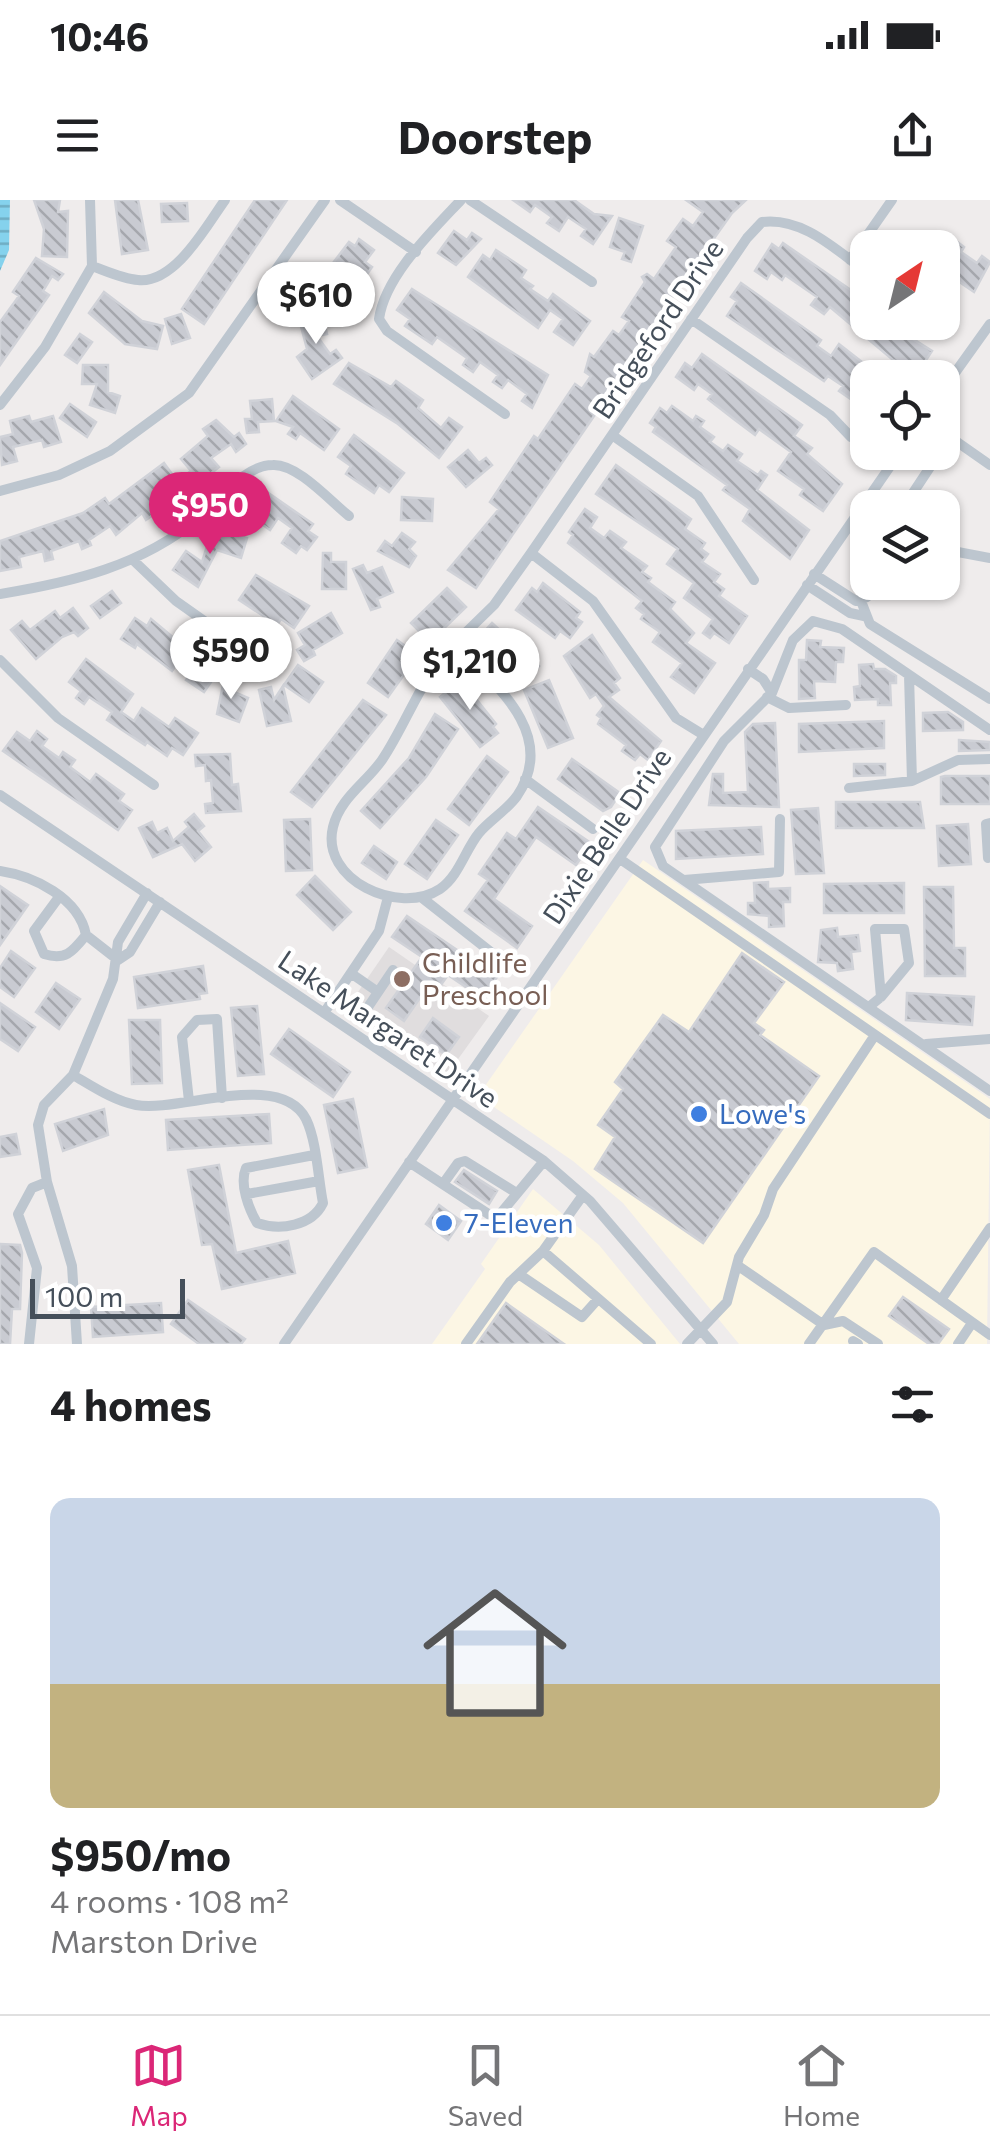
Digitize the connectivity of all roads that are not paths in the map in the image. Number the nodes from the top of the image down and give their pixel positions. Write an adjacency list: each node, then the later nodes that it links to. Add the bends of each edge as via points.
1 (90, 200): 11 (street)
2 (224, 200): 11 (street, via 199,237 154,278 140,281)
3 (325, 200): 23 (street, via 189,393 110,450 59,475)
4 (340, 200): 9 (street)
5 (462, 200): 9 (street)
6 (470, 200): 12 (street)
7 (892, 200): 8 (street)
8 (871, 230)
9 (416, 252): 17 (street, via 381,305 379,319 386,331)
10 (850, 260): 13 (street, Bridgeford Drive, via 783,219 762,222)
11 (92, 266): 16 (street)
12 (592, 282)
13 (691, 319): 18 (street, Bridgeford Drive); 19 (street, via 830,415)
14 (990, 324): 15 (street)
15 (960, 366)
16 (0, 405)
17 (506, 414)
18 (612, 436): 26 (street, Bridgeford Drive); 30 (street, via 698,496)
19 (850, 437)
20 (960, 444): 21 (street)
21 (990, 465)
22 (887, 470): 29 (street, Dixie Belle Drive)
23 (0, 491)
24 (349, 516): 28 (street, via 290,469 256,468 200,517)
25 (960, 552): 27 (street)
26 (531, 554): 36 (street, Bridgeford Drive, via 494,605); 45 (street, via 593,601 676,718)
27 (990, 558)
28 (133, 560): 32 (street, via 74,582); 37 (street, via 176,601)
29 (814, 574): 31 (street, Dixie Belle Drive); 33 (street)
30 (754, 580)
31 (806, 585): 35 (street); 39 (street, Dixie Belle Drive)
32 (0, 594)
33 (850, 594)
34 (861, 600): 35 (street)
35 (864, 616): 42 (street)
36 (454, 644): 47 (street, via 517,706 531,755); 61 (street, Bridgeford Drive, via 432,666 394,741 340,809 333,828 331,846 344,868)
37 (258, 658)
38 (0, 660): 49 (street, via 58,718)
39 (748, 669): 41 (street, via 763,678); 45 (street, Dixie Belle Drive)
40 (909, 675): 41 (street, via 832,623 813,621 793,640); 44 (street); 48 (street)
41 (769, 695): 43 (street, via 789,708); 58 (street, via 732,730 656,840 664,866)
42 (990, 699)
43 (846, 705)
44 (990, 730)
45 (702, 734): 55 (street, Dixie Belle Drive)
46 (990, 759): 48 (street, via 958,760)
47 (525, 779): 54 (street); 62 (street, via 516,798 476,836 455,873)
48 (912, 781): 50 (street)
49 (154, 785)
50 (849, 788)
51 (0, 795): 59 (street, Lake Margaret Drive)
52 (780, 819): 58 (street, via 779,872)
53 (990, 823): 56 (street)
54 (593, 829)
55 (620, 858): 74 (street); 80 (street, Dixie Belle Drive)
56 (988, 858)
57 (0, 871): 60 (street, via 28,875)
58 (684, 880): 71 (street)
59 (148, 893): 63 (street, Lake Margaret Drive); 65 (street, via 118,942)
60 (60, 897): 64 (street, via 82,916); 64 (street, via 34,932 44,954 70,955)
61 (388, 897): 62 (street); 68 (street, via 379,931)
62 (421, 897): 66 (street)
63 (160, 902): 65 (street, via 130,952); 73 (street, Lake Margaret Drive)
64 (86, 934): 65 (street)
65 (118, 960): 77 (street)
66 (510, 967)
67 (394, 970): 69 (street)
68 (352, 974): 69 (street); 73 (street)
69 (378, 992): 72 (street)
70 (882, 997): 70 (street, via 875,930 904,929 908,963); 71 (street)
71 (870, 1006): 76 (street)
72 (366, 1010)
73 (324, 1013): 80 (street, Lake Margaret Drive)
74 (875, 1035): 82 (street); 94 (street, via 774,1186)
75 (990, 1039): 76 (street)
76 (925, 1044): 78 (street)
77 (73, 1075): 81 (street, via 140,1106); 87 (street, via 44,1105 38,1125)
78 (990, 1091)
79 (222, 1098): 81 (street); 81 (street, via 217,1018 197,1020 181,1047); 83 (street, via 262,1094 297,1108)
80 (452, 1100): 84 (street, Lake Margaret Drive); 85 (street, Dixie Belle Drive)
81 (189, 1102)
82 (990, 1114)
83 (314, 1155): 86 (street); 90 (street, via 246,1168)
84 (544, 1161): 89 (street); 91 (street, Lake Margaret Drive)
85 (409, 1162): 88 (street); 105 (street, Dixie Belle Drive)
86 (319, 1181): 90 (street); 90 (street, via 323,1204 308,1221 270,1228 257,1223)
87 (47, 1182): 103 (street, via 32,1188 18,1214 38,1268); 104 (street, via 72,1266)
88 (443, 1184): 89 (street, via 466,1160); 89 (street, via 496,1219)
89 (515, 1192)
90 (247, 1194)
91 (583, 1195): 93 (street); 100 (street, Lake Margaret Drive)
92 (990, 1228): 97 (street)
93 (542, 1251): 95 (street); 96 (street)
94 (738, 1265): 99 (street); 100 (street, via 727,1302)
95 (520, 1274): 96 (street, via 582,1318); 106 (street)
96 (598, 1299): 107 (street)
97 (942, 1300): 98 (street); 99 (street, via 874,1252)
98 (972, 1322): 101 (street); 112 (street)
99 (824, 1325): 102 (street, via 843,1320); 110 (street)
100 (702, 1330): 108 (street); 109 (street, Lake Margaret Drive)
101 (990, 1335)
102 (856, 1340): 111 (street)
103 (30, 1344)
104 (77, 1344)
105 (284, 1344)
106 (466, 1344)
107 (651, 1344)
108 (687, 1344)
109 (713, 1344)
110 (809, 1344)
111 (878, 1344)
112 (958, 1344)

